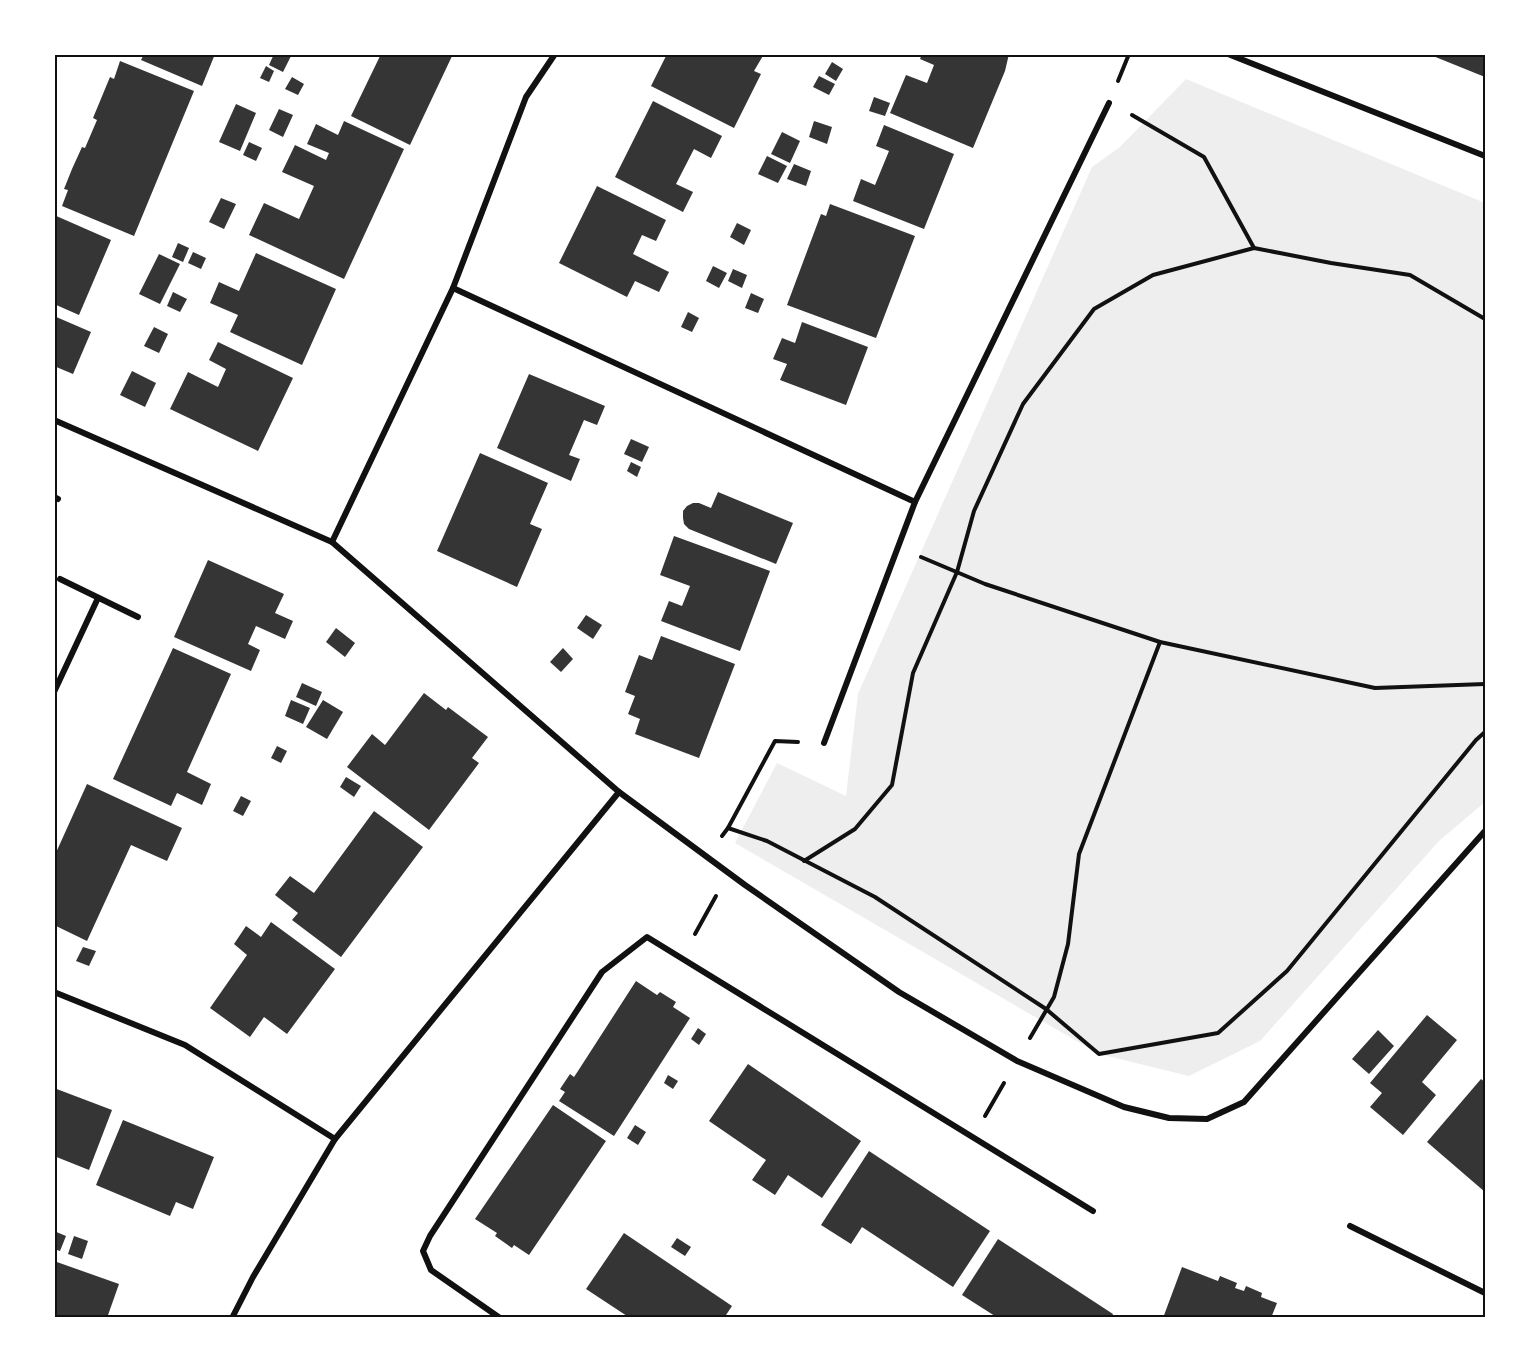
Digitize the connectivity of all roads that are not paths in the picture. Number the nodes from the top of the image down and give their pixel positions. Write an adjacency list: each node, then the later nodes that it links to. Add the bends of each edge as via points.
1 (555, 54): 5 (street, via 526,97)
2 (1228, 54): 4 (street)
3 (1109, 103): 7 (street)
4 (1485, 156)
5 (453, 288): 7 (street); 8 (street)
6 (54, 420): 8 (street)
7 (915, 502): 13 (street)
8 (332, 542): 14 (street)
9 (60, 579): 10 (street)
10 (98, 598): 11 (street); 12 (street)
11 (138, 617)
12 (54, 692)
13 (824, 743)
14 (619, 792): 15 (street, via 899,992 1017,1061 1124,1107 1169,1118 1207,1119 1244,1102); 17 (street)
15 (1485, 831)
16 (54, 992): 17 (street, via 185,1045)
17 (335, 1139): 21 (street)
18 (1093, 1211): 22 (street, via 647,937 602,972 423,1251 431,1270)
19 (1350, 1226): 20 (street)
20 (1485, 1293)
21 (232, 1318)
22 (500, 1318)

